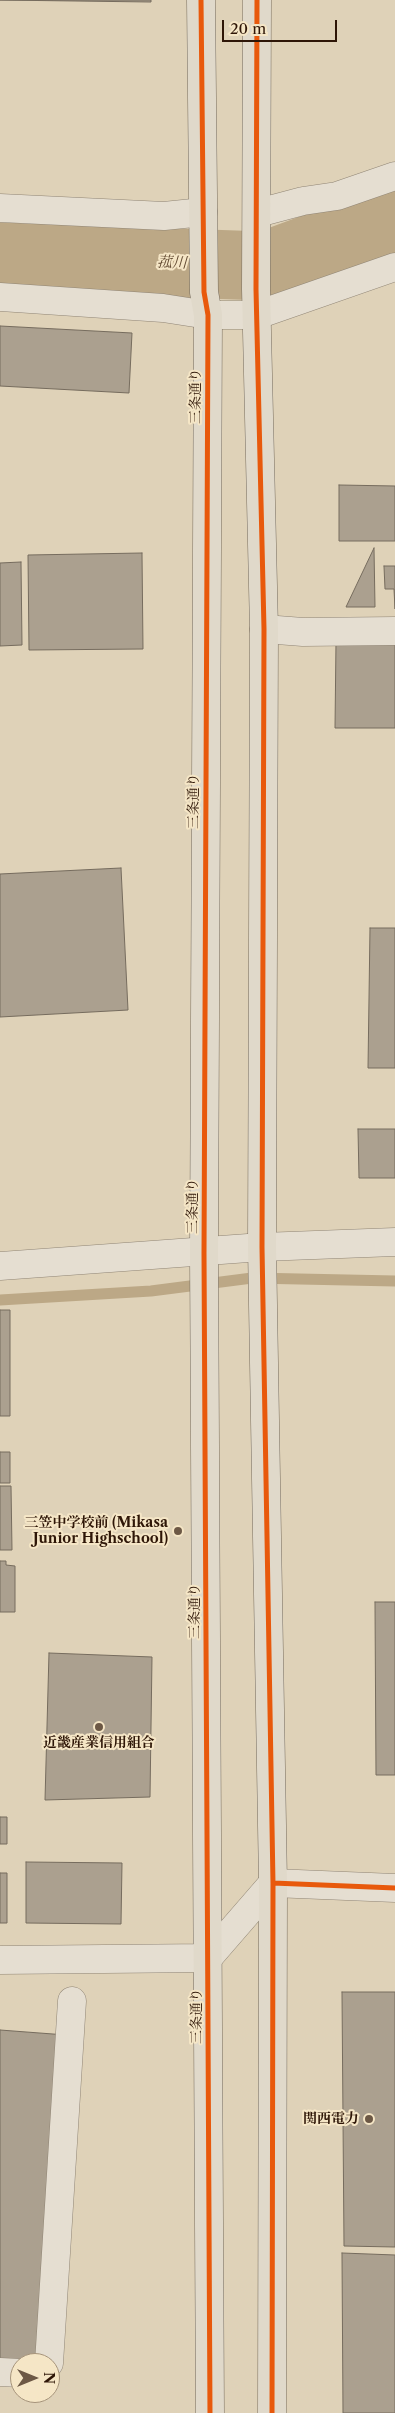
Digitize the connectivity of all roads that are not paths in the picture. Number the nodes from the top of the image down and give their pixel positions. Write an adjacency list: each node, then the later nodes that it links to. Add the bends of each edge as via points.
1 (201, 0): 5 (main road, 三条通り)
2 (257, 0): 6 (main road)
3 (395, 176): 6 (street, via 337,196 303,201)
4 (0, 208): 5 (street)
5 (203, 218): 10 (main road, 三条通り)
6 (258, 220): 9 (main road)
7 (395, 267): 9 (street)
8 (0, 297): 10 (street, via 163,308)
9 (256, 302): 10 (street); 11 (main road)
10 (206, 304): 15 (main road, 三条通り)
11 (264, 629): 12 (street); 14 (main road)
12 (395, 631)
13 (395, 1242): 14 (street)
14 (262, 1247): 15 (street); 17 (main road)
15 (204, 1252): 16 (street); 19 (main road, 三条通り)
16 (0, 1266)
17 (273, 1883): 18 (street); 19 (street); 24 (main road)
18 (395, 1888)
19 (208, 1958): 20 (street); 23 (main road, 三条通り)
20 (0, 1960)
21 (72, 2001): 22 (street)
22 (50, 2353)
23 (210, 2413)
24 (272, 2413)

